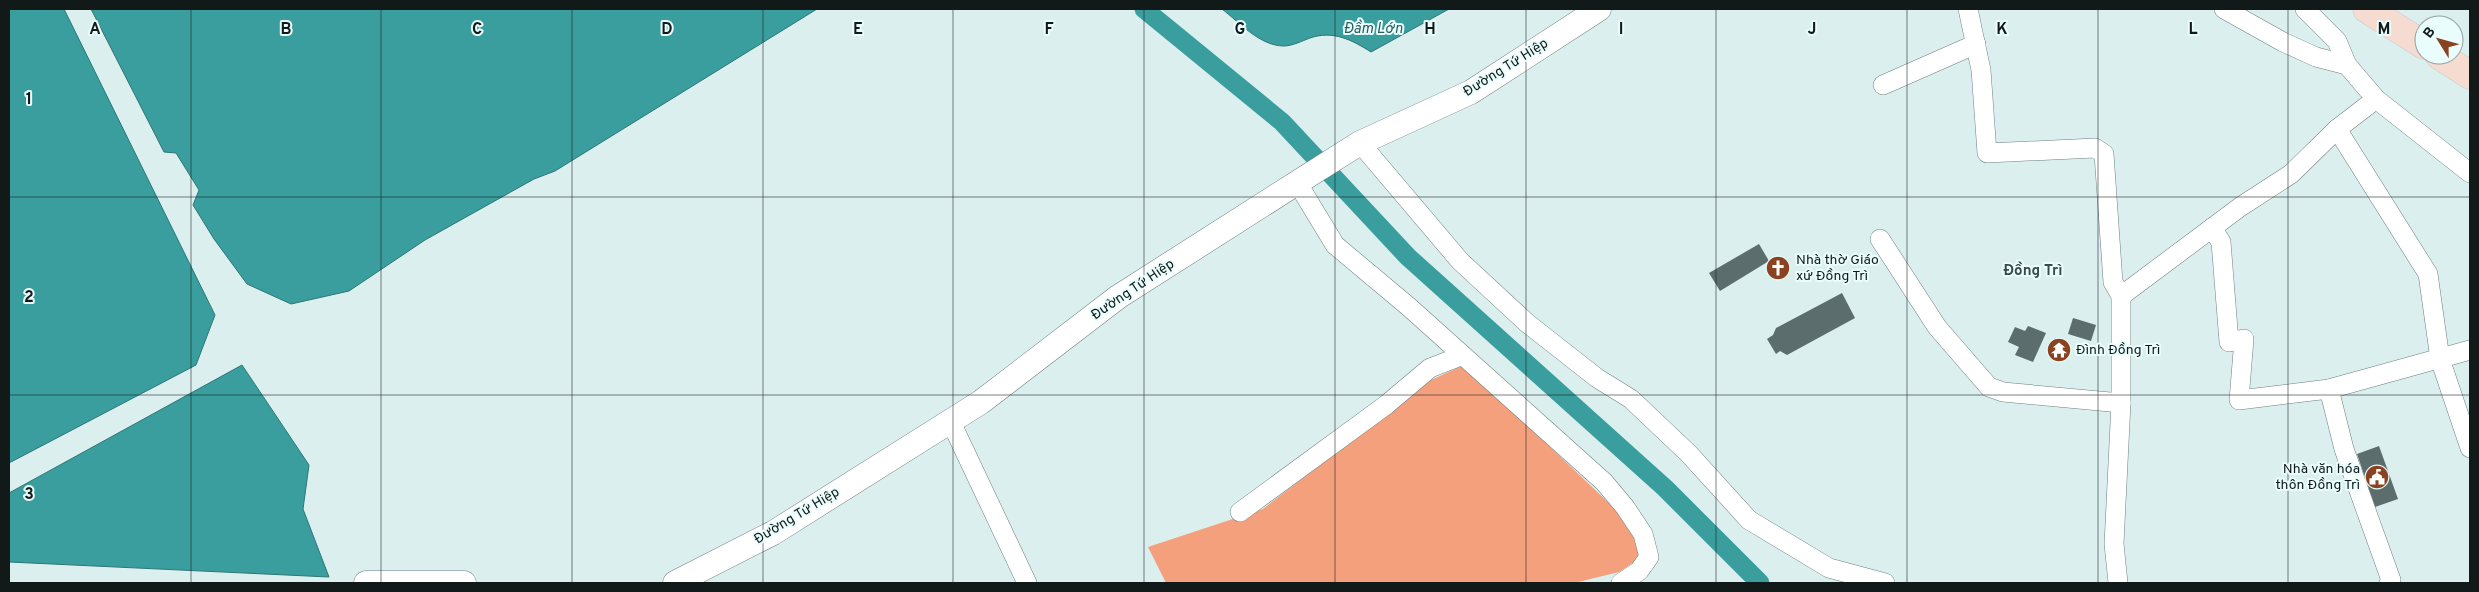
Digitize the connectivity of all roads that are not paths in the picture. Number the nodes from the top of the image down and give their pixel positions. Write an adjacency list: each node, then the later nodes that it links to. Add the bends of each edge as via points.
1 (1599, 9): 14 (street, Đường Tứ Hiệp, via 1472,92)
2 (1968, 9): 7 (street)
3 (2224, 9): 8 (street, via 2283,42 2316,57)
4 (2305, 9): 8 (street, via 2337,41)
5 (2367, 9): 6 (main road)
6 (2414, 39)
7 (1976, 44): 11 (street); 19 (street, via 1988,153 2095,148 2104,154 2112,282)
8 (2347, 65): 12 (street)
9 (2454, 65): 10 (main road)
10 (2470, 75)
11 (1883, 84)
12 (2376, 99): 13 (street); 15 (street)
13 (2337, 129): 17 (street, via 2291,174); 22 (street, via 2428,274)
14 (1355, 147): 16 (street, Đường Tứ Hiệp); 33 (street, via 1460,261 1527,323 1596,378 1631,399 1689,454 1750,520 1829,568)
15 (2470, 173)
16 (1306, 178): 21 (street, via 1335,245); 25 (street, Đường Tứ Hiệp, via 1118,297 980,402)
17 (2212, 228): 19 (street); 23 (street, via 2221,242 2228,342 2244,339 2239,400)
18 (1880, 239): 24 (street, via 1937,327 1989,387 2003,392)
19 (2122, 296): 24 (street)
20 (2470, 350): 22 (street)
21 (1461, 356): 27 (street, via 1430,368 1386,405); 32 (street, via 1573,452 1625,507 1643,534 1649,557 1639,570)
22 (2440, 359): 23 (street); 26 (street)
23 (2329, 390): 35 (street, via 2344,448 2376,532 2391,580)
24 (2121, 403): 34 (street, via 2114,544)
25 (950, 420): 30 (street, Đường Tứ Hiệp, via 773,533); 31 (street)
26 (2470, 448)
27 (1240, 512)
28 (366, 583): 29 (street)
29 (464, 583)
30 (675, 583)
31 (1027, 583)
32 (1621, 583)
33 (1885, 583)
34 (2118, 583)
35 (2389, 583)

